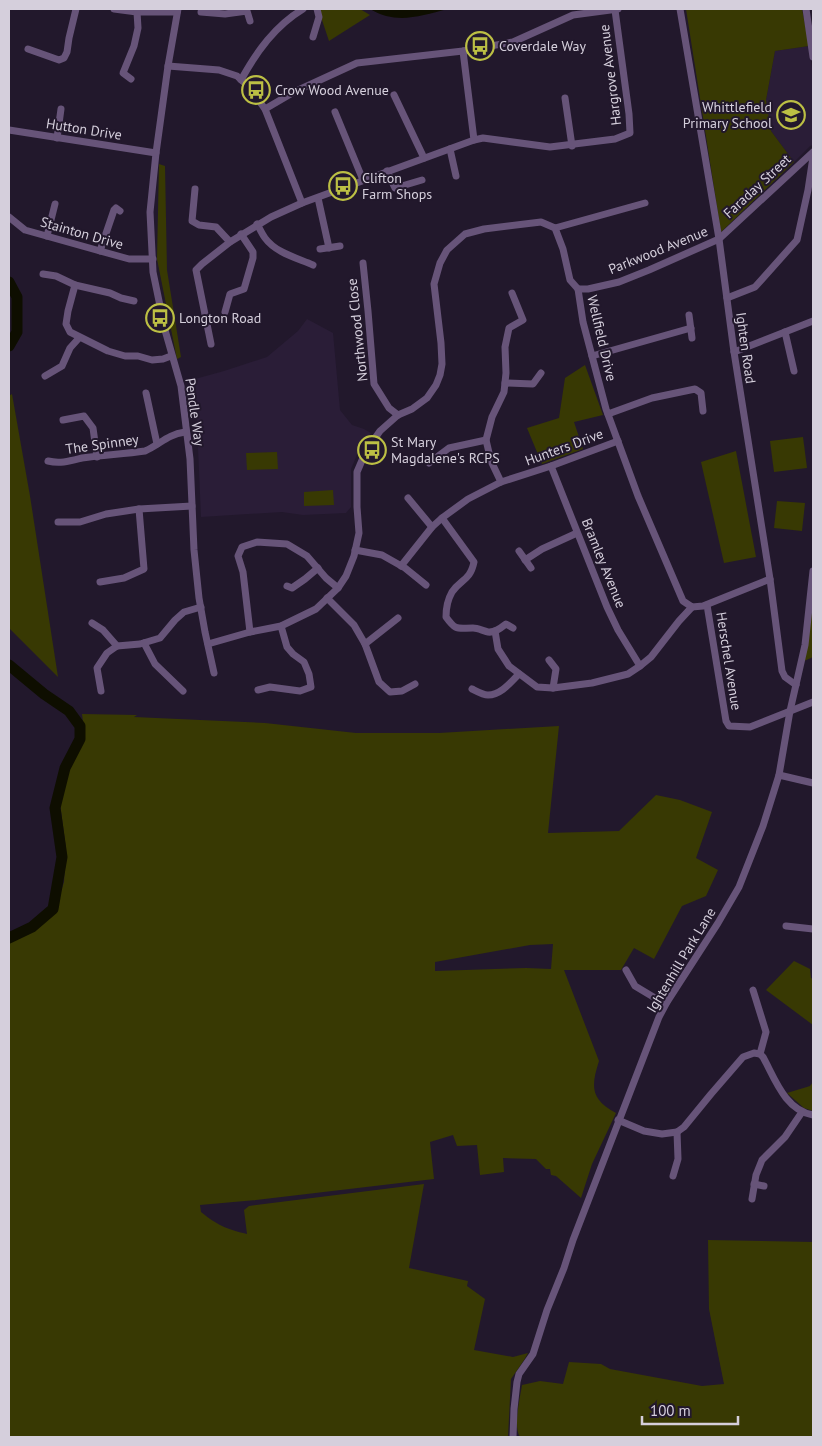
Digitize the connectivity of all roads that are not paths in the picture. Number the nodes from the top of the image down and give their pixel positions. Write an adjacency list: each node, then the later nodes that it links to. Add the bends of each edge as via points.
1 (76, 9): 16 (street, via 64,58 59,60)
2 (114, 9): 12 (street)
3 (303, 9): 21 (street, via 266,40)
4 (317, 9): 15 (street, via 319,17)
5 (617, 9): 10 (street); 30 (street, Hargrove Avenue, via 630,133 615,139)
6 (680, 9): 52 (street, Ighten Road)
7 (806, 9): 18 (street)
8 (177, 10): 12 (street); 19 (street, Pendle Way)
9 (251, 10): 11 (street, via 225,14); 14 (street)
10 (598, 10): 17 (street, via 573,15 513,42)
11 (213, 11): 13 (street)
12 (137, 12): 20 (street, via 134,46 123,73)
13 (201, 12)
14 (250, 21)
15 (313, 37)
16 (28, 49)
17 (463, 51): 25 (street, via 357,63); 29 (street)
18 (813, 57)
19 (168, 66): 21 (street, via 219,70); 33 (street, Pendle Way)
20 (131, 79)
21 (241, 80): 25 (street)
22 (394, 95): 35 (street)
23 (565, 98): 30 (street)
24 (61, 109): 28 (street)
25 (265, 109): 43 (street)
26 (335, 112): 38 (street)
27 (9, 130): 28 (street, Hutton Drive)
28 (57, 138): 33 (street, Hutton Drive)
29 (474, 140): 30 (street, Hargrove Avenue, via 483,138 550,147); 31 (street, Hargrove Avenue)
30 (572, 146)
31 (450, 149): 35 (street, Hargrove Avenue); 37 (street)
32 (813, 152): 52 (street, Faraday Street)
33 (156, 153): 58 (street, Pendle Way, via 150,212)
34 (813, 157): 41 (street)
35 (424, 158): 36 (street, Hargrove Avenue)
36 (387, 171): 38 (street, Hargrove Avenue); 39 (street, via 395,188)
37 (456, 176)
38 (363, 180): 42 (street, Hargrove Avenue)
39 (422, 180)
40 (195, 189): 53 (street, via 192,221 216,227)
41 (811, 191): 65 (street, via 797,240 755,287)
42 (318, 198): 43 (street, Hargrove Avenue); 55 (street)
43 (302, 203): 48 (street, Hargrove Avenue)
44 (645, 203): 49 (street)
45 (55, 204): 51 (street)
46 (120, 211): 57 (street, via 114,210)
47 (9, 217): 51 (street, Stainton Drive, via 25,230)
48 (257, 224): 50 (street, Hargrove Avenue); 60 (street, via 276,248)
49 (555, 228): 63 (street, Wellfield Drive, via 570,280); 85 (street, via 541,222 484,229 465,234 447,250 434,284 442,343 440,375 427,398)
50 (241, 234): 53 (street, Hargrove Avenue); 67 (street, via 254,258 244,289 230,294)
51 (47, 236): 57 (street, Stainton Drive)
52 (719, 239): 63 (street, Parkwood Avenue, via 619,282); 65 (street, Ighten Road)
53 (230, 242): 74 (street, Hargrove Avenue, via 196,270)
54 (340, 246): 55 (street)
55 (329, 248): 56 (street)
56 (320, 249)
57 (100, 251): 58 (street, Stainton Drive, via 129,259)
58 (153, 258): 76 (street, Pendle Way, via 157,295)
59 (363, 263): 85 (street, Northwood Close, via 374,384 389,408)
60 (313, 265)
61 (43, 274): 62 (street)
62 (75, 285): 66 (street); 72 (street, via 66,324 70,332)
63 (578, 289): 77 (street, Wellfield Drive)
64 (512, 293): 81 (street, via 523,320 509,328 505,347)
65 (727, 298): 75 (street, Ighten Road)
66 (134, 301)
67 (225, 312)
68 (689, 316): 70 (street)
69 (813, 321): 71 (street)
70 (690, 328): 73 (street); 77 (street)
71 (785, 332): 75 (street); 78 (street)
72 (79, 338): 76 (street, via 125,356 152,360); 80 (street, via 70,348 62,366)
73 (692, 338)
74 (210, 344)
75 (734, 352): 110 (street, Ighten Road)
76 (171, 356): 87 (street, Pendle Way, via 181,386)
77 (592, 356): 84 (street, Wellfield Drive)
78 (794, 371)
79 (541, 373): 81 (street, via 533,384)
80 (46, 376)
81 (505, 383): 88 (street)
82 (146, 393): 90 (street)
83 (704, 411): 84 (street, via 701,393 694,389 652,398)
84 (608, 414): 89 (street, Wellfield Drive)
85 (398, 415): 103 (street, via 374,438 357,472 359,533)
86 (63, 420): 91 (street, via 84,416 93,428)
87 (186, 432): 90 (street, The Spinney, via 174,434); 97 (street, Pendle Way)
88 (486, 440): 93 (street, via 449,448); 95 (street)
89 (618, 441): 94 (street, Hunters Drive); 118 (street, Wellfield Drive, via 682,601)
90 (157, 444): 91 (street, The Spinney, via 144,451)
91 (97, 457): 92 (street, The Spinney, via 69,462)
92 (48, 461)
93 (429, 463)
94 (552, 466): 95 (street, Hunters Drive); 102 (street, Bramley Avenue)
95 (501, 482): 99 (street, Hunters Drive, via 468,499)
96 (408, 498): 101 (street)
97 (192, 506): 98 (street); 117 (street, Pendle Way)
98 (141, 509): 100 (street, via 80,522); 111 (street, via 144,570)
99 (442, 518): 101 (street, Hunters Drive); 123 (street, via 474,562 472,573 453,592 446,617 460,629)
100 (58, 522)
101 (432, 527): 106 (street, Hunters Drive)
102 (578, 533): 105 (street); 130 (street, Bramley Avenue, via 610,614)
103 (355, 550): 106 (street, via 382,555); 114 (street)
104 (519, 551): 105 (street)
105 (525, 560): 108 (street)
106 (402, 566): 112 (street)
107 (318, 568): 113 (street, via 292,588); 114 (street); 124 (street, via 307,556 287,544 257,542 242,548 238,556)
108 (531, 568)
109 (813, 571): 134 (street, Ightenhill Park Lane, via 805,645)
110 (770, 579): 116 (street); 134 (street, Ighten Road, via 782,671)
111 (100, 582)
112 (426, 585)
113 (287, 586)
114 (338, 588): 115 (street)
115 (327, 598): 121 (street, via 316,609); 127 (street, via 354,625)
116 (707, 604): 118 (street); 141 (street, Herschel Avenue, via 726,721 731,727 750,727)
117 (200, 606): 125 (street, via 174,620 160,638); 126 (street, Pendle Way)
118 (692, 607): 130 (street)
119 (398, 618): 127 (street)
120 (92, 623): 128 (street)
121 (281, 626): 124 (street); 137 (street, via 287,647 304,662 310,674 311,688 300,691 270,687)
122 (513, 628): 123 (street, via 506,624)
123 (495, 631): 132 (street, via 498,649 509,666)
124 (250, 632): 126 (street)
125 (144, 643): 128 (street); 139 (street, via 155,664)
126 (208, 644): 131 (street, Pendle Way)
127 (365, 644): 133 (street, via 379,682 390,692 402,691)
128 (117, 646): 138 (street, via 107,653 97,668)
129 (549, 660): 135 (street, via 556,669)
130 (640, 666): 135 (street, via 628,674)
131 (214, 672)
132 (519, 674): 135 (street, via 537,687); 136 (street, via 509,685 487,695)
133 (415, 684)
134 (796, 685): 141 (street, Ightenhill Park Lane)
135 (553, 688)
136 (472, 689)
137 (258, 690)
138 (101, 691)
139 (183, 691)
140 (813, 702): 141 (street)
141 (790, 711): 142 (street, Ightenhill Park Lane)
142 (778, 775): 143 (street); 148 (street, Ightenhill Park Lane, via 763,826 739,887)
143 (813, 783)
144 (786, 926): 145 (street)
145 (813, 929)
146 (626, 970): 148 (street, via 635,986)
147 (754, 990): 149 (street, via 766,1032)
148 (667, 1002): 152 (street, Ightenhill Park Lane)
149 (760, 1054): 150 (street, via 785,1097); 153 (street, via 743,1057)
150 (802, 1112): 151 (street); 155 (street, via 785,1137 762,1160)
151 (813, 1115)
152 (618, 1120): 153 (street, via 644,1131); 158 (street, Ightenhill Park Lane, via 533,1354 519,1374)
153 (677, 1132): 154 (street, via 678,1159)
154 (673, 1176)
155 (754, 1184): 156 (street); 157 (street)
156 (764, 1186)
157 (752, 1199)
158 (513, 1437)

